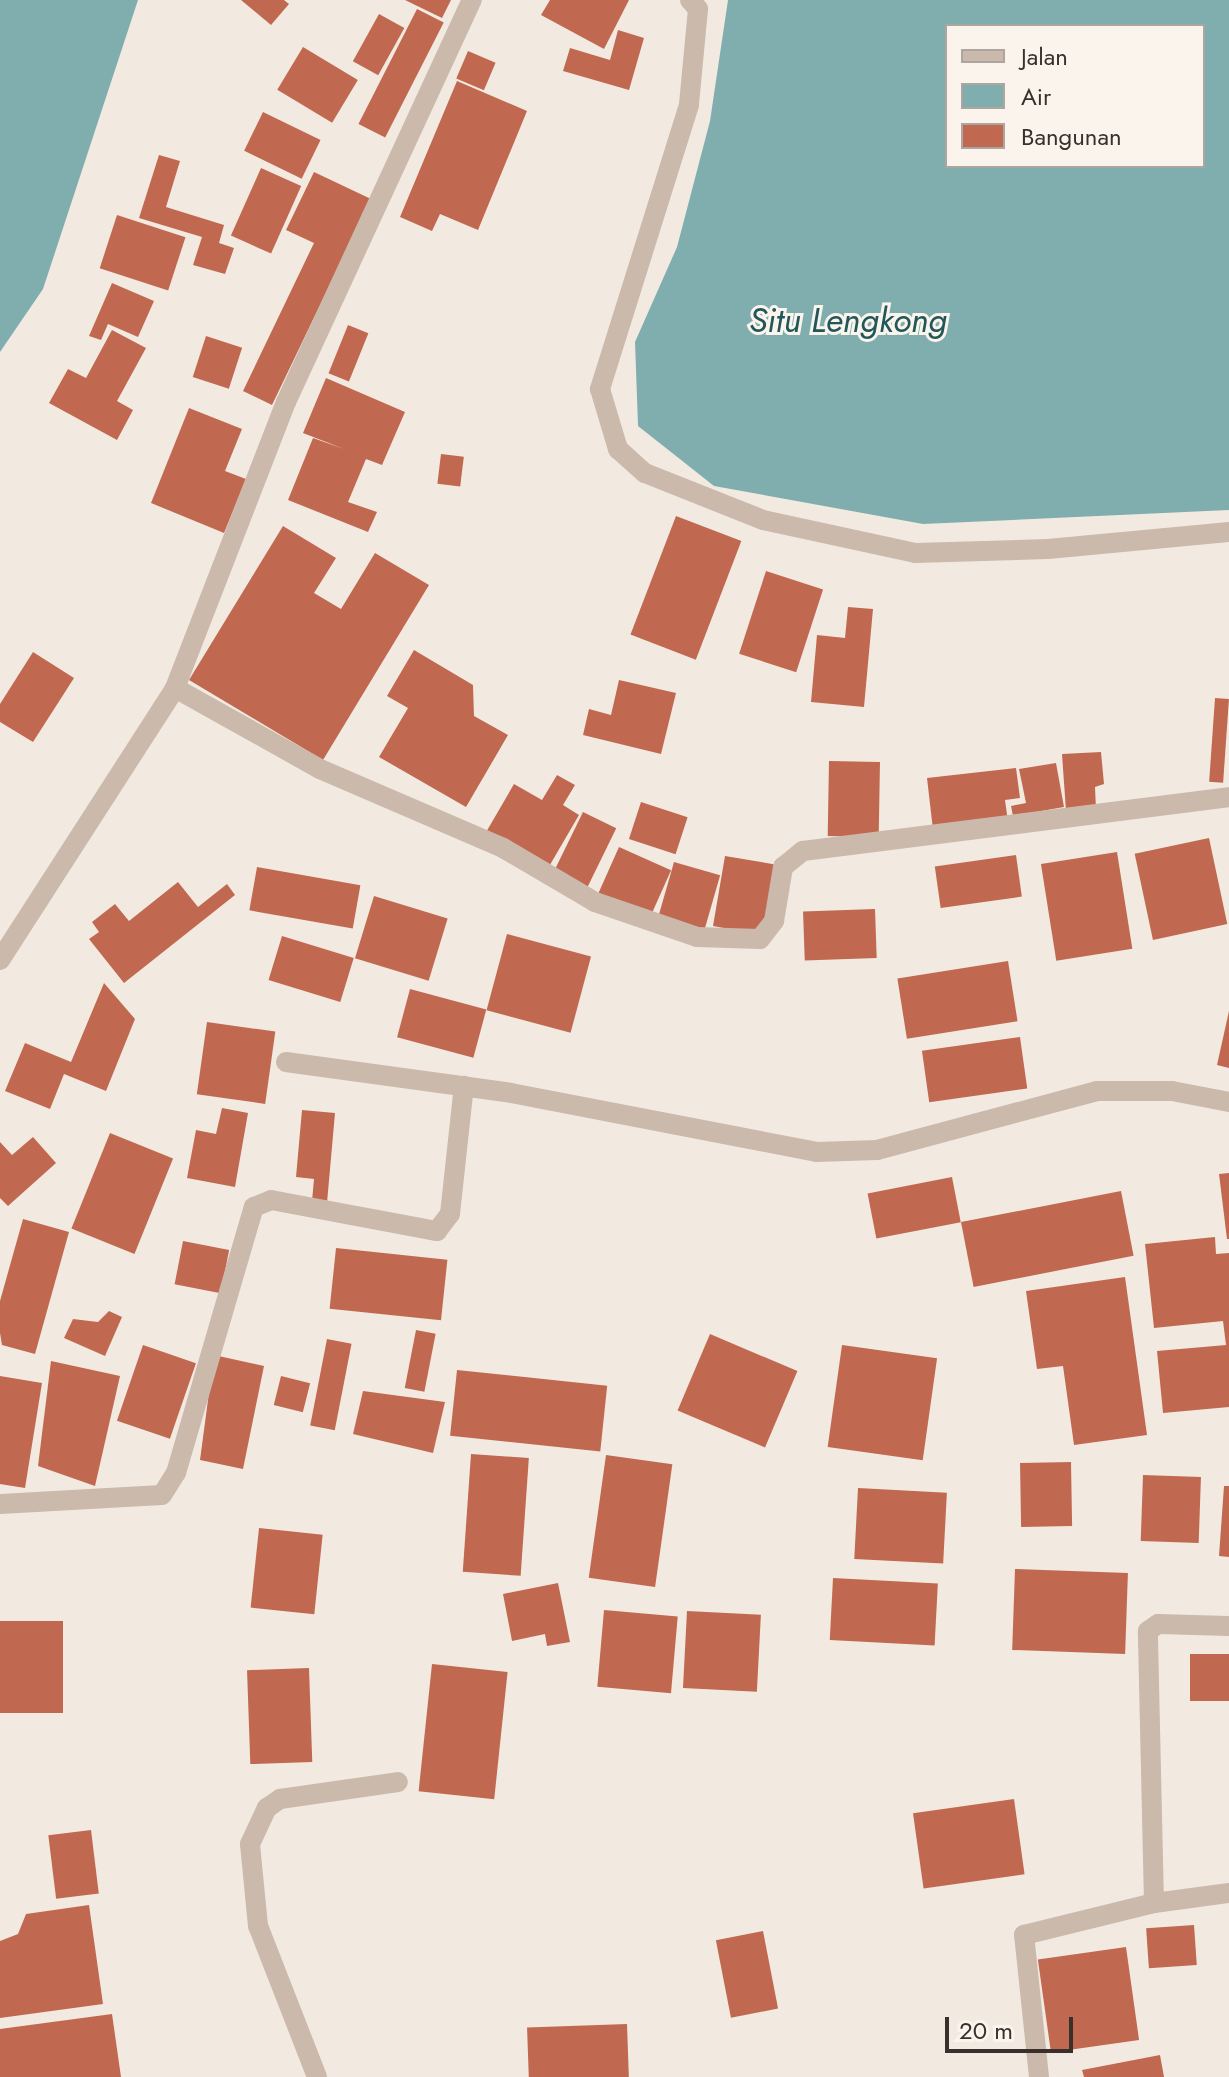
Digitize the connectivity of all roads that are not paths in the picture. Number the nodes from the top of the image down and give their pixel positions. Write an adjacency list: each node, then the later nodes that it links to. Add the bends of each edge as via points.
1 (472, 0): 4 (street, via 286,402)
2 (690, 0): 3 (street, via 698,9 689,105 600,389 618,449 645,473 763,520 915,553)
3 (1229, 532)
4 (175, 688): 5 (street, via 320,769 503,848 595,902 697,937 760,939 774,921 783,867 803,851); 6 (street)
5 (1229, 797)
6 (0, 960)
7 (286, 1062): 8 (street)
8 (464, 1086): 9 (street, via 816,1152 877,1150 1097,1091 1172,1091); 10 (street, via 450,1214 437,1231 271,1200 254,1207 176,1473 162,1495)
9 (1229, 1102)
10 (0, 1504)
11 (1229, 1626): 14 (street, via 1158,1624 1148,1631)
12 (398, 1782): 15 (street, via 280,1799 267,1808 250,1844 258,1926)
13 (1229, 1893): 14 (street)
14 (1154, 1903): 16 (street, via 1024,1935)
15 (317, 2077)
16 (1039, 2077)

